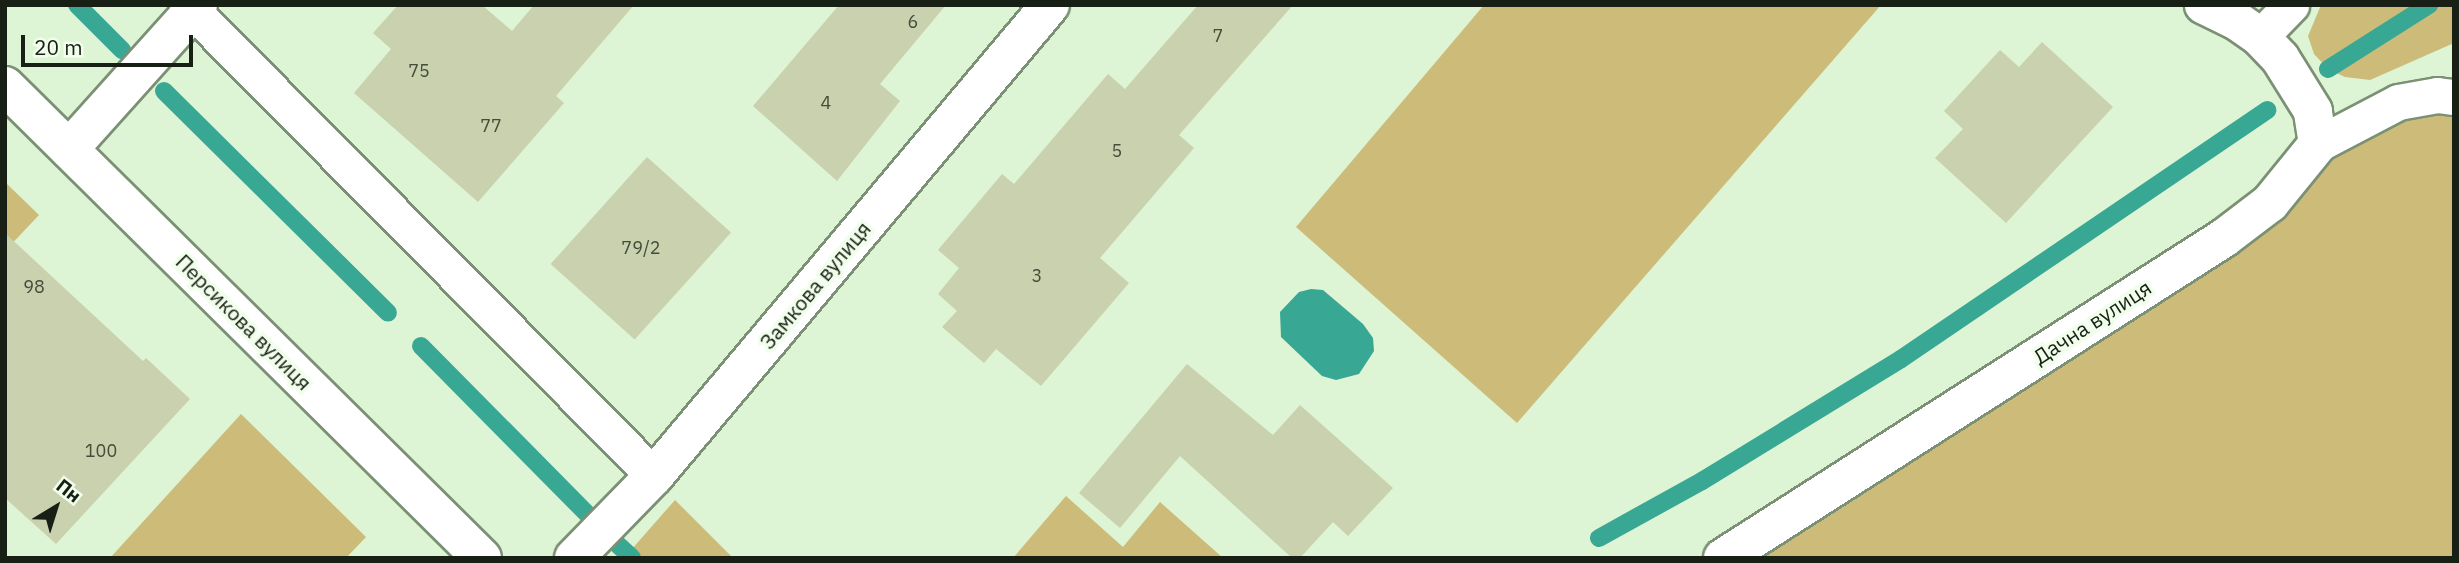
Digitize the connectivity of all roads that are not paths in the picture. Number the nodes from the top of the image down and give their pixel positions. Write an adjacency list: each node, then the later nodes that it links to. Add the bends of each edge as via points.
1 (1050, 5): 10 (street, Замкова вулиця)
2 (2204, 5): 5 (street, via 2237,21)
3 (2291, 5): 5 (lane)
4 (193, 7): 9 (street); 10 (lane)
5 (2260, 21): 8 (street, via 2313,111)
6 (5, 86): 9 (street, Персикова вулиця)
7 (2454, 97): 8 (lane, Дачна вулиця, via 2437,95 2398,102)
8 (2318, 144): 13 (street, Дачна вулиця, via 2270,203 2224,238)
9 (69, 149): 11 (street, Персикова вулиця)
10 (654, 475): 12 (street, Замкова вулиця)
11 (482, 558)
12 (574, 558)
13 (1723, 558)

